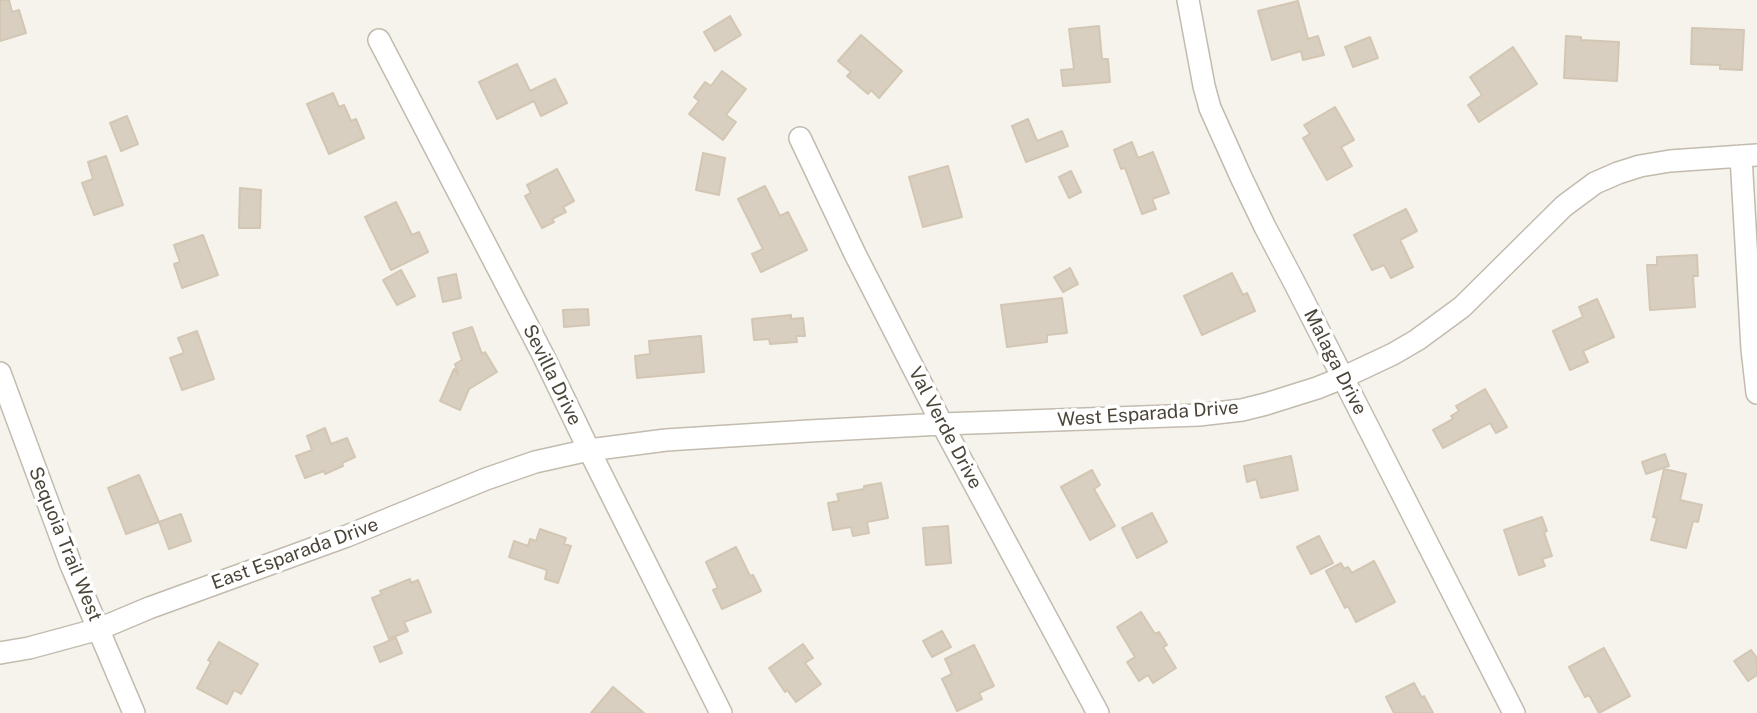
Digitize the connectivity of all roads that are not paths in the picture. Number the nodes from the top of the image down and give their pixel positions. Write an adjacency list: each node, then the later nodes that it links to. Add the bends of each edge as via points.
1 (1188, 0): 6 (street, Malaga Drive, via 1210,108)
2 (379, 40): 9 (street, Sevilla Drive)
3 (800, 138): 8 (street, Val Verde Drive)
4 (1749, 155): 6 (street, West Esparada Drive, via 1640,166 1595,183 1564,206 1483,288 1440,324 1393,354); 7 (street, via 1751,336)
5 (0, 373): 10 (street, Sequoia Trail West)
6 (1342, 378): 8 (street, West Esparada Drive, via 1266,404 1222,413); 15 (street, Malaga Drive)
7 (1757, 393)
8 (942, 424): 9 (street, West Esparada Drive, via 666,440); 14 (street, Val Verde Drive)
9 (589, 450): 10 (street, East Esparada Drive, via 498,475); 13 (street, Sevilla Drive)
10 (99, 629): 11 (street, East Esparada Drive); 12 (street, Sequoia Trail West)
11 (0, 653)
12 (134, 713)
13 (721, 713)
14 (1098, 713)
15 (1514, 713)

